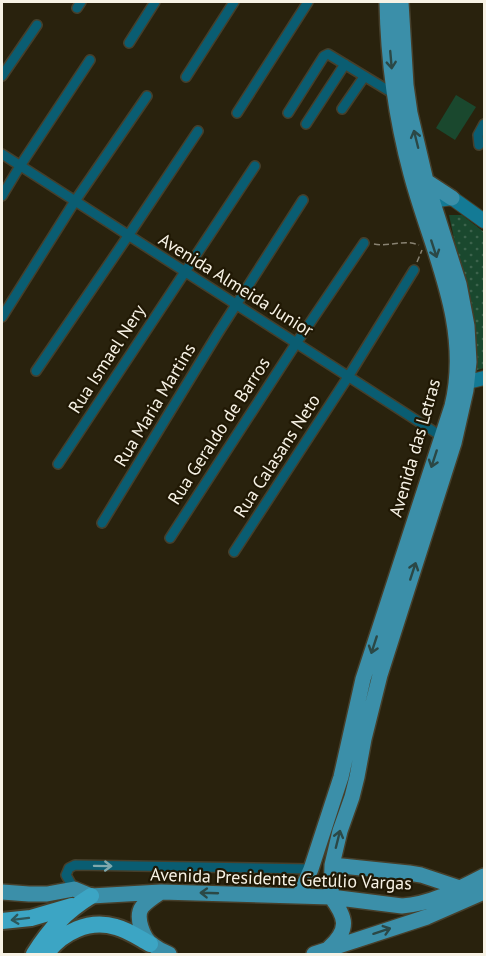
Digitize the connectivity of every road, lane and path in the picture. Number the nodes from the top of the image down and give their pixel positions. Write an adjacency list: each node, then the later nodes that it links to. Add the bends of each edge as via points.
1 (155, 2): 7 (street)
2 (234, 2): 11 (street)
3 (308, 2): 16 (street)
4 (387, 2): 13 (main road, Avenida das Letras, one-way to 13)
5 (401, 2): 25 (main road, Avenida das Letras, one-way to 5, via 410,113)
6 (37, 25): 10 (street)
7 (129, 43)
8 (90, 60): 23 (street)
9 (345, 64): 12 (street); 17 (street, via 330,54 324,56); 18 (street)
10 (2, 76)
11 (186, 77)
12 (364, 77): 13 (street); 15 (street)
13 (394, 94): 30 (main road, Avenida das Letras, via 404,143)
14 (147, 96): 29 (street)
15 (342, 109)
16 (237, 113)
17 (288, 113)
18 (306, 124)
19 (484, 124): 21 (street, via 478,135)
20 (198, 131): 32 (street)
21 (479, 145)
22 (2, 154): 23 (street, Avenida Almeida Junior)
23 (20, 166): 26 (street); 29 (street, Avenida Almeida Junior)
24 (255, 166): 35 (street, Rua Ismael Nery)
25 (426, 181): 27 (main road); 30 (main road, Avenida das Letras)
26 (2, 196)
27 (452, 198): 30 (main road); 31 (main road)
28 (303, 200): 36 (street, Rua Maria Martins)
29 (75, 201): 32 (street, Avenida Almeida Junior); 37 (street)
30 (427, 205): 42 (main road, Avenida das Letras, via 464,304 469,362)
31 (484, 221)
32 (128, 236): 35 (street, Avenida Almeida Junior); 39 (street)
33 (364, 243): 34 (path, via 414,243 424,247); 38 (street, Rua Geraldo de Barros)
34 (414, 270): 40 (street, Rua Calasans Neto)
35 (185, 272): 36 (street, Avenida Almeida Junior); 44 (street, Rua Ismael Nery)
36 (238, 304): 38 (street, Avenida Almeida Junior); 45 (street, Rua Maria Martins)
37 (2, 317)
38 (297, 342): 40 (street, Avenida Almeida Junior); 46 (street, Rua Geraldo de Barros)
39 (36, 371)
40 (348, 377): 43 (street, Avenida Almeida Junior); 47 (street, Rua Calasans Neto)
41 (484, 378): 42 (main road)
42 (462, 383): 43 (main road, Avenida das Letras)
43 (448, 440): 48 (main road, Avenida das Letras, one-way to 43, via 380,675); 49 (main road, Avenida das Letras, one-way to 49, via 363,679 346,757)
44 (58, 464)
45 (102, 523)
46 (170, 538)
47 (234, 552)
48 (332, 865): 51 (main road, via 421,875); 57 (main road, Avenida das Letras)
49 (311, 869): 55 (street, one-way to 49, via 66,875 75,865); 56 (main road, Avenida das Letras)
50 (484, 876): 51 (main road, Avenida Presidente Getúlio Vargas)
51 (460, 888): 57 (main road, Avenida Presidente Getúlio Vargas, via 402,906)
52 (2, 892): 55 (main road, Avenida Presidente Getúlio Vargas)
53 (161, 892): 55 (main road, Avenida Presidente Getúlio Vargas); 56 (main road, Avenida Presidente Getúlio Vargas, one-way to 53); 59 (main road, via 144,904 139,916)
54 (484, 892): 60 (main road, Avenida Presidente Getúlio Vargas, one-way to 54, via 427,917)
55 (81, 896): 58 (highway, one-way to 58, via 31,918); 61 (highway)
56 (298, 896): 57 (main road, Avenida Presidente Getúlio Vargas)
57 (331, 897): 60 (main road, via 344,919 341,935)
58 (2, 921)
59 (150, 944): 62 (highway, via 117,927 97,925 67,934); 63 (main road)
60 (320, 952)
61 (34, 954)
62 (46, 954)
63 (170, 954)

